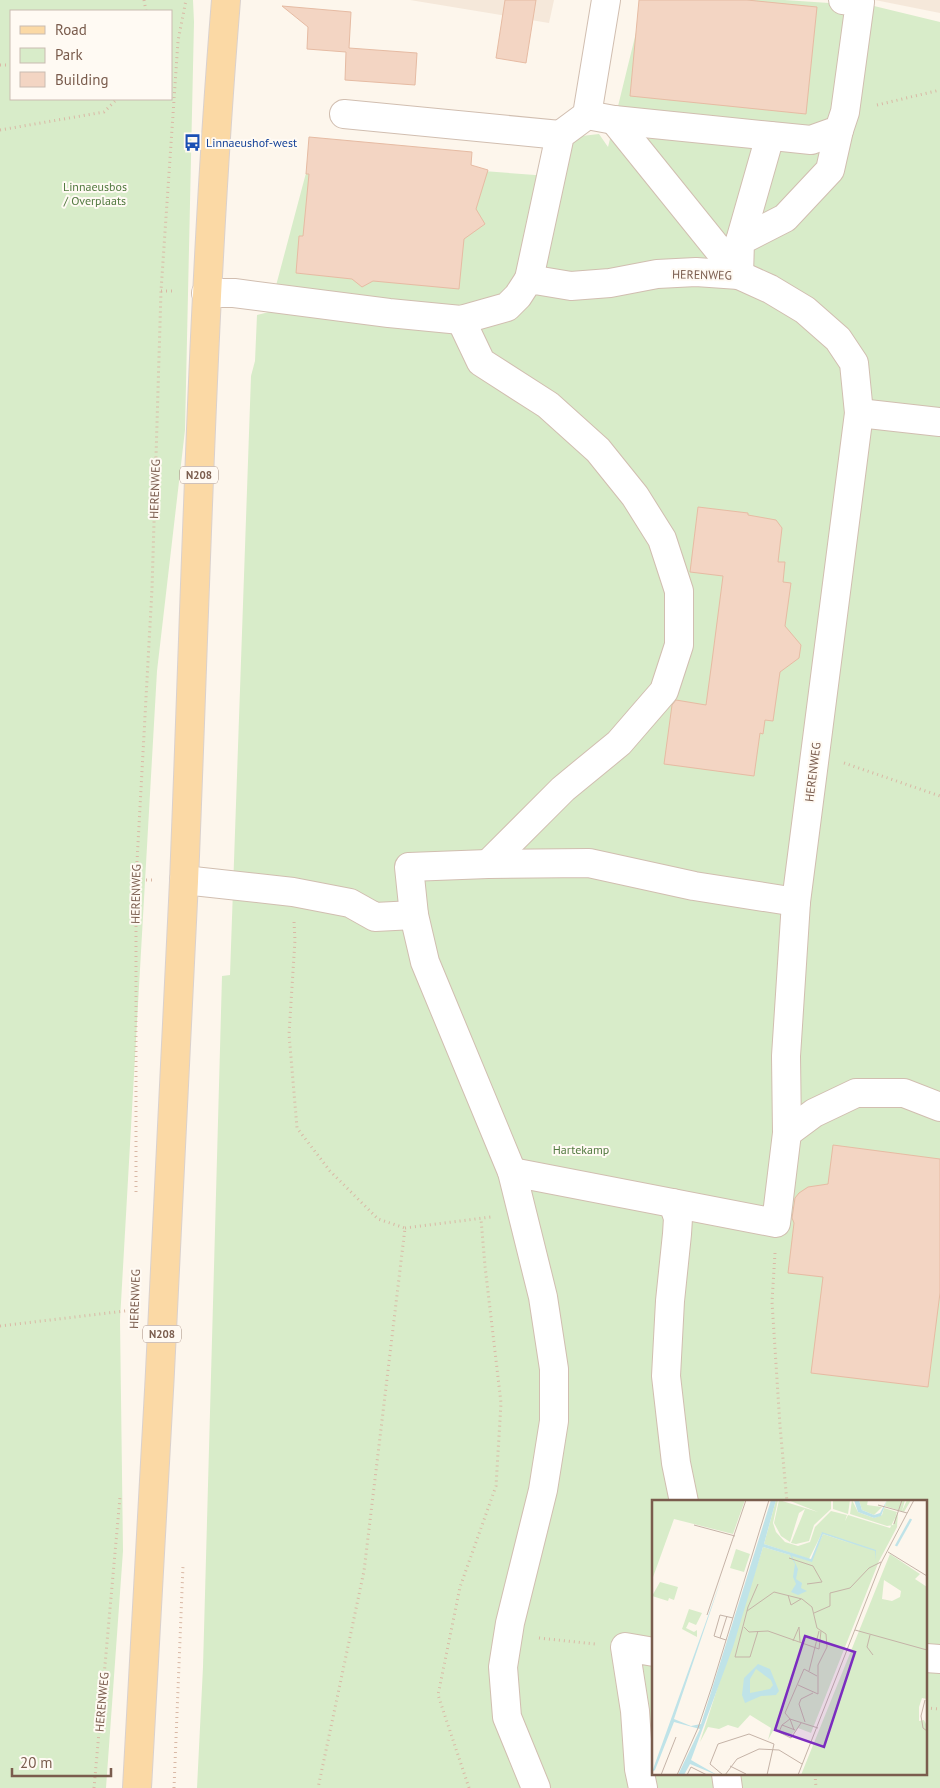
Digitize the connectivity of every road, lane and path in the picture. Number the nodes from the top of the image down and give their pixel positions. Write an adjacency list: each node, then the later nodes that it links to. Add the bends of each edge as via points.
1 (186, 0): 31 (path, HERENWEG, via 178,40 161,290 152,590 136,880)
2 (226, 0): 17 (main road, N208)
3 (606, 0): 8 (lane)
4 (844, 0): 10 (lane, via 860,2)
5 (940, 90): 10 (path)
6 (116, 100): 11 (path, via 104,112)
7 (344, 114): 12 (lane)
8 (587, 115): 9 (lane); 12 (lane)
9 (614, 120): 13 (lane); 15 (lane)
10 (842, 121): 13 (lane, via 811,140); 14 (lane, via 830,170 785,218)
11 (0, 130)
12 (560, 135): 16 (lane)
13 (770, 136): 14 (lane)
14 (740, 241): 15 (lane)
15 (739, 276): 16 (lane, HERENWEG, via 696,272 657,274 571,286); 19 (lane, HERENWEG, via 770,289 805,310 838,339 854,363)
16 (529, 279): 18 (lane, via 507,307)
17 (206, 293): 18 (lane, via 234,293); 24 (main road, N208)
18 (462, 320): 23 (lane, via 481,362 548,405 598,450 635,496 662,540 679,591 679,645 664,691 619,743 563,789)
19 (859, 413): 20 (lane); 21 (lane, HERENWEG)
20 (940, 422)
21 (815, 752): 22 (path); 26 (lane, HERENWEG)
22 (940, 796)
23 (488, 864): 26 (lane, via 589,863 694,886); 27 (lane, via 409,867)
24 (184, 880): 25 (lane); 46 (main road, N208)
25 (293, 892): 27 (lane, via 350,903 375,917); 36 (path, via 295,940 289,1034 297,1128 330,1171 378,1219)
26 (796, 902): 29 (lane, HERENWEG, via 786,1056)
27 (414, 915): 30 (lane, via 425,962)
28 (940, 1107): 29 (lane, via 904,1092 856,1093 814,1113)
29 (787, 1133): 35 (lane, HERENWEG)
30 (512, 1172): 32 (lane); 33 (lane)
31 (136, 1200)
32 (673, 1203): 35 (lane); 40 (lane, via 678,1218 666,1376)
33 (521, 1210): 34 (path); 42 (lane, via 543,1297 554,1368 554,1421 543,1490)
34 (482, 1219): 36 (path); 48 (path, via 501,1403 496,1486 460,1587 438,1695)
35 (776, 1223): 41 (path, via 772,1302)
36 (404, 1228): 47 (path, via 364,1571)
37 (136, 1310): 38 (path)
38 (0, 1326)
39 (120, 1495): 45 (path, HERENWEG)
40 (684, 1500)
41 (787, 1500)
42 (508, 1635): 43 (path); 49 (lane, via 503,1667 507,1717)
43 (625, 1648): 44 (lane); 50 (lane)
44 (652, 1652)
45 (94, 1788)
46 (137, 1788)
47 (318, 1788)
48 (469, 1788)
49 (536, 1788)
50 (643, 1788)

